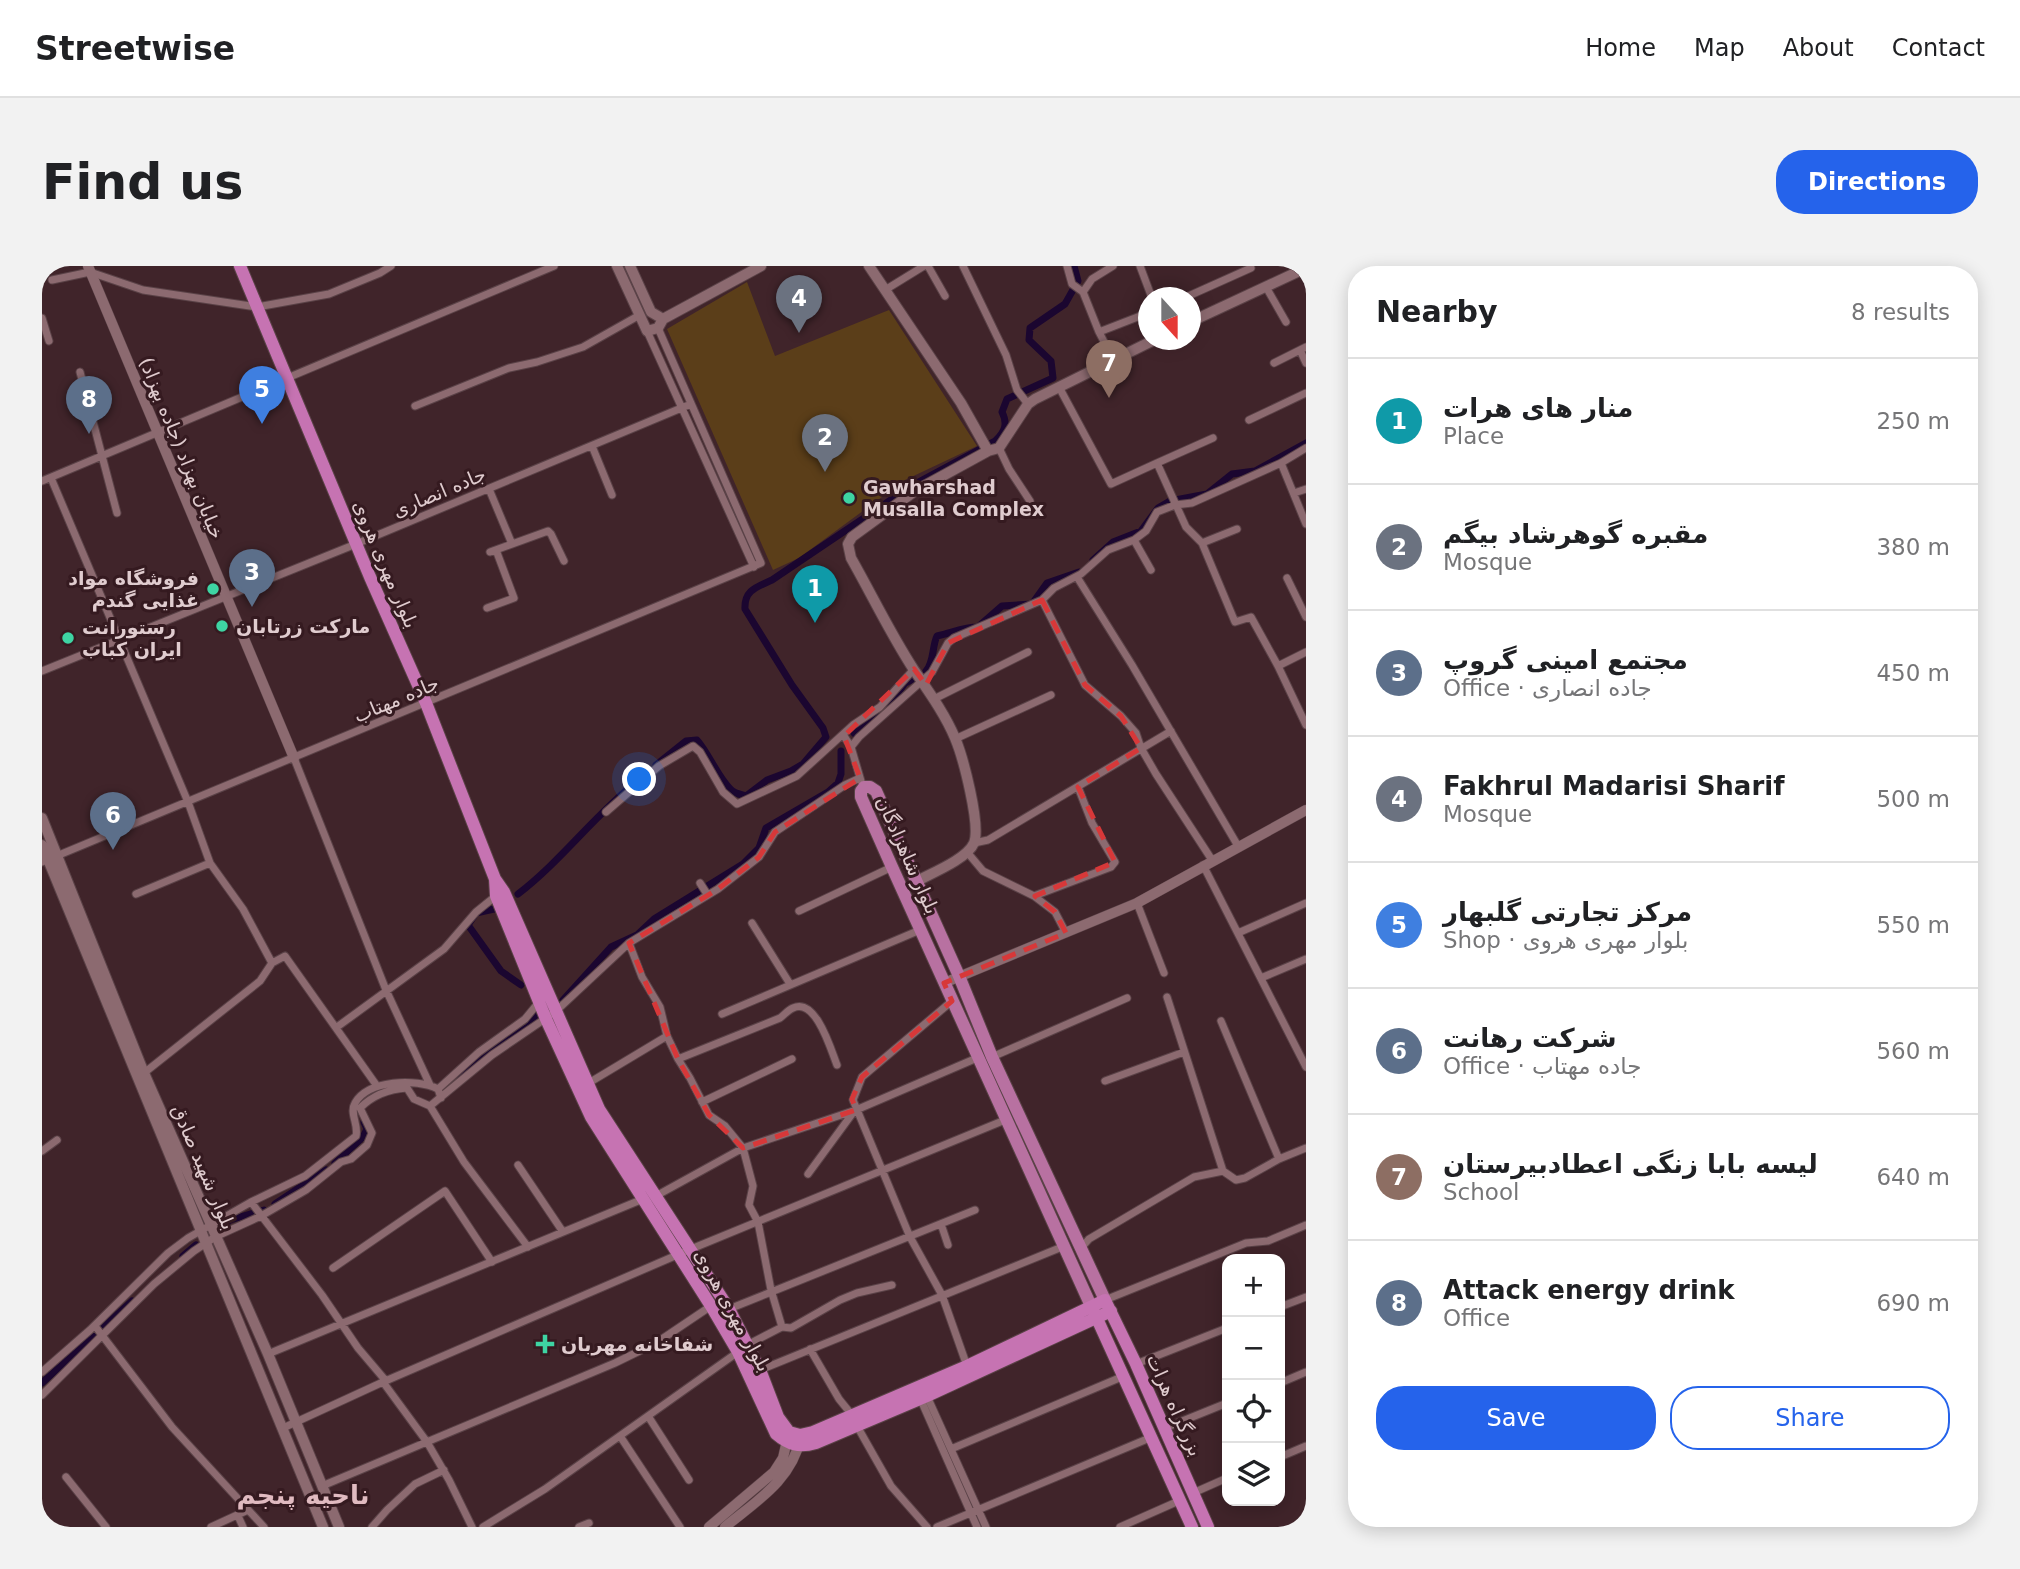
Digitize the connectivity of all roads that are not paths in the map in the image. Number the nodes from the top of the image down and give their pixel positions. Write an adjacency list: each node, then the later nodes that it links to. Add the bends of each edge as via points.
1 (240, 266): 24 (highway, بلوار مهری هروی)
2 (391, 266): 24 (street, via 329,294)
3 (554, 266): 39 (street)
4 (617, 266): 25 (main road)
5 (630, 266): 30 (main road)
6 (761, 266): 30 (main road)
7 (869, 266): 20 (main road)
8 (926, 266): 20 (street); 23 (street)
9 (963, 266): 42 (street, via 1006,355 1017,390)
10 (1067, 266): 22 (street, via 1072,284)
11 (1113, 266): 22 (street, via 1092,279)
12 (1140, 266): 18 (street)
13 (1251, 268): 21 (street)
14 (1306, 268): 16 (main road)
15 (89, 269): 17 (street); 24 (street, via 143,290); 47 (street, خیابان بهزاد (جاده بهزاد))
16 (1292, 270): 19 (main road)
17 (51, 280)
18 (1148, 287)
19 (1266, 287): 28 (main road); 29 (street)
20 (885, 290): 50 (main road)
21 (1201, 290)
22 (1083, 292): 31 (street)
23 (945, 296)
24 (257, 307): 39 (highway, بلوار مهری هروی)
25 (638, 316): 30 (main road); 44 (street, via 583,347 509,368)
26 (1138, 317): 31 (street)
27 (42, 318): 32 (street)
28 (1201, 318)
29 (1286, 322)
30 (656, 326): 43 (street); 45 (street)
31 (1099, 332): 35 (street)
32 (49, 341)
33 (1138, 347): 35 (main road)
34 (1303, 349): 36 (street); 37 (street)
35 (1113, 359): 40 (main road)
36 (1274, 363)
37 (1306, 363)
38 (80, 372): 52 (street)
39 (286, 379): 47 (street); 68 (highway, بلوار مهری هروی)
40 (1059, 387): 42 (main road); 53 (street, via 1111,484)
41 (1306, 393): 46 (street)
42 (1026, 400): 50 (main road)
43 (691, 404): 45 (street, جاده انصاری); 71 (street)
44 (415, 406)
45 (682, 408): 49 (street, جاده انصاری); 71 (street)
46 (1249, 419)
47 (157, 432): 52 (street); 75 (street, خیابان بهزاد (جاده بهزاد))
48 (1213, 438): 53 (street)
49 (592, 446): 57 (street, جاده انصاری); 60 (street)
50 (991, 447): 61 (street); 83 (main road, via 915,491 848,544 851,558)
51 (1306, 447): 54 (street)
52 (101, 455): 55 (street); 63 (street)
53 (1157, 463): 62 (street)
54 (1281, 463): 59 (street); 62 (street, via 1192,503)
55 (51, 478): 56 (street); 79 (street)
56 (42, 481)
57 (489, 489): 68 (street, جاده انصاری); 69 (street)
58 (1306, 489): 59 (street)
59 (1294, 493): 64 (street)
60 (612, 495)
61 (1030, 501)
62 (1175, 505): 66 (street, via 1157,512 1146,531); 67 (street, via 1186,527)
63 (117, 513)
64 (1306, 524)
65 (1237, 529): 67 (street)
66 (1134, 540): 72 (street); 73 (street, via 1108,550)
67 (1202, 543): 82 (street, via 1235,622 1251,617)
68 (356, 544): 75 (street, جاده انصاری); 88 (highway, بلوار مهری هروی)
69 (512, 544): 70 (street, via 548,531); 77 (street, via 493,551 514,597)
70 (564, 561)
71 (758, 565): 88 (street, جاده مهتاب)
72 (1151, 570)
73 (1077, 577): 76 (street); 90 (street)
74 (1287, 578): 78 (street)
75 (225, 598): 79 (street, جاده انصاری); 95 (street, خیابان بهزاد (جاده بهزاد))
76 (1042, 600): 85 (street, via 954,638); 94 (street, via 1085,685 1121,716 1136,733)
77 (487, 608)
78 (1306, 617)
79 (118, 641): 84 (street, جاده انصاری); 98 (street)
80 (1028, 652): 87 (street)
81 (1306, 652): 82 (street)
82 (1278, 666): 89 (street)
83 (914, 669): 85 (main road); 91 (street, via 880,707)
84 (42, 671)
85 (923, 681): 87 (main road); 93 (street)
86 (1051, 695): 92 (street)
87 (934, 699): 92 (main road)
88 (426, 703): 95 (street, جاده مهتاب); 112 (highway, بلوار مهری هروی)
89 (1306, 725)
90 (1171, 731): 94 (street); 103 (street)
91 (844, 736): 93 (street); 100 (street, via 797,776 737,804 723,792 693,746 659,766)
92 (956, 739): 104 (main road, via 973,804)
93 (851, 747): 96 (street)
94 (1141, 748): 97 (street); 107 (street)
95 (294, 758): 98 (street, جاده مهتاب); 130 (street)
96 (862, 783): 108 (main road, بلوار شاهزادگان, via 861,797); 109 (main road, بلوار شاهزادگان, via 876,791); 113 (street, via 845,785 775,832 759,856)
97 (1079, 787): 104 (street); 114 (street, via 1115,862)
98 (188, 802): 105 (street, جاده مهتاب); 106 (street)
99 (1306, 810): 103 (street)
100 (606, 812)
101 (42, 818): 105 (main road, بلوار شهید صادق)
102 (42, 845): 105 (main road, بلوار شهید صادق)
103 (1238, 846): 107 (street)
104 (971, 847): 109 (main road, via 956,861); 114 (street, via 984,871)
105 (50, 859): 147 (main road, بلوار شهید صادق); 172 (main road, بلوار شهید صادق)
106 (210, 863): 111 (street); 124 (street, via 243,909)
107 (1208, 863): 115 (street); 121 (street)
108 (892, 867): 117 (street); 119 (main road, بلوار شاهزادگان)
109 (917, 881): 126 (main road, بلوار شاهزادگان)
110 (700, 883): 113 (street)
111 (136, 894)
112 (500, 894): 130 (street, via 476,912 444,949); 133 (highway, بلوار مهری هروی); 136 (highway, بلوار مهری هروی)
113 (707, 894): 122 (street)
114 (1034, 896): 120 (street, via 1055,912)
115 (1137, 903): 120 (street); 125 (street)
116 (1306, 903): 121 (street)
117 (799, 911)
118 (752, 923): 129 (street)
119 (920, 930): 128 (main road, بلوار شاهزادگان); 129 (street)
120 (1066, 933): 126 (street)
121 (1238, 933): 127 (street)
122 (629, 943): 136 (street); 139 (street, via 660,1007)
123 (1306, 959): 127 (street)
124 (272, 963): 138 (street, via 285,956); 147 (street, via 260,981)
125 (1164, 973)
126 (959, 976): 128 (street); 141 (main road, بلوار شاهزادگان)
127 (1261, 978): 146 (street)
128 (944, 983): 134 (main road, بلوار شاهزادگان)
129 (790, 984): 135 (street)
130 (386, 990): 138 (street); 151 (street)
131 (1167, 997): 140 (street)
132 (1127, 998): 141 (street)
133 (539, 1001): 136 (highway, بلوار مهری هروی); 151 (street, via 525,1019)
134 (952, 1001): 142 (main road, بلوار شاهزادگان); 155 (street, via 862,1077 853,1100)
135 (722, 1014)
136 (551, 1016): 149 (highway, بلوار مهری هروی); 152 (street, via 492,1055); 166 (highway, بلوار مهری هروی, via 591,1117)
137 (1221, 1021): 161 (street)
138 (337, 1027): 150 (street)
139 (667, 1036): 143 (street); 149 (street)
140 (1185, 1052): 148 (street); 163 (street)
141 (992, 1057): 179 (main road, بلوار شاهزادگان)
142 (977, 1058): 155 (street); 156 (main road, بلوار شاهزادگان)
143 (678, 1059): 145 (street, via 799,1007 814,1014); 153 (street)
144 (792, 1059): 153 (street)
145 (837, 1065)
146 (1306, 1067)
147 (144, 1073): 172 (main road, بلوار شهید صادق)
148 (1105, 1081)
149 (587, 1084): 166 (highway, بلوار مهری هروی)
150 (377, 1086): 151 (street, via 401,1082); 167 (street, via 355,1102 356,1136)
151 (434, 1087): 152 (street)
152 (442, 1098): 154 (street)
153 (702, 1102): 158 (street)
154 (430, 1106): 167 (street, via 414,1098 407,1088 369,1099 360,1108 372,1133 367,1145 306,1190); 177 (street, via 464,1162)
155 (856, 1110): 158 (street); 164 (street); 165 (street)
156 (1005, 1120): 164 (street); 178 (main road, بلوار شاهزادگان)
157 (57, 1140): 160 (street)
158 (743, 1148): 166 (street); 169 (street, via 753,1186 749,1205)
159 (1306, 1148): 161 (street)
160 (42, 1151)
161 (1279, 1159): 163 (street, via 1236,1180)
162 (518, 1165): 173 (street)
163 (1223, 1171): 179 (street, via 1194,1177)
164 (881, 1172): 169 (street); 174 (street)
165 (808, 1174)
166 (649, 1198): 173 (street); 180 (highway, بلوار مهری هروی)
167 (257, 1210): 172 (street); 175 (street); 192 (street)
168 (975, 1210): 170 (street)
169 (758, 1222): 180 (street); 184 (street)
170 (941, 1224): 174 (street); 176 (street)
171 (1306, 1225): 189 (street, via 1268,1241 1246,1243)
172 (205, 1227): 175 (main road, بلوار شهید صادق); 195 (street, via 168,1253)
173 (563, 1232): 177 (street)
174 (910, 1237): 184 (street); 185 (street)
175 (211, 1240): 195 (street); 198 (main road, بلوار شهید صادق); 213 (main road, بلوار شهید صادق)
176 (948, 1245)
177 (528, 1247): 181 (street)
178 (1062, 1247): 185 (street); 191 (main road, بلوار شاهزادگان)
179 (1082, 1247): 189 (main road, بلوار شاهزادگان)
180 (685, 1252): 188 (highway, بلوار مهری هروی); 190 (highway, بلوار مهری هروی); 206 (street)
181 (492, 1262): 182 (street, via 444,1191); 192 (street)
182 (333, 1268)
183 (892, 1285): 193 (street, via 857,1293 791,1328)
184 (771, 1290): 190 (street); 193 (street)
185 (942, 1295): 197 (street); 200 (street)
186 (1306, 1297): 187 (street)
187 (1285, 1305)
188 (711, 1306): 196 (highway, بلوار مهری هروی); 218 (street, via 625,1358)
189 (1108, 1306): 191 (highway); 199 (highway, بزرگراه هرات)
190 (729, 1309): 196 (highway, بلوار مهری هروی)
191 (1093, 1311): 200 (highway); 204 (highway, بزرگراه هرات); 207 (highway)
192 (341, 1324): 198 (street); 206 (street)
193 (782, 1327): 196 (street)
194 (1222, 1330): 199 (street)
195 (99, 1331): 201 (street); 208 (street); 229 (street, via 172,1427)
196 (742, 1349): 202 (highway, بلوار مهری هروی); 210 (street); 217 (highway, بلوار مهری هروی, via 776,1434)
197 (810, 1349): 202 (street); 211 (street)
198 (268, 1354): 212 (main road, بلوار شهید صادق)
199 (1136, 1364): 214 (highway, بزرگراه هرات)
200 (967, 1366): 207 (highway)
201 (44, 1368)
202 (760, 1370): 217 (highway, بلوار مهری هروی, via 778,1417)
203 (1306, 1372): 205 (street)
204 (1124, 1376): 216 (highway, بزرگراه هرات); 220 (street)
205 (1285, 1380)
206 (384, 1381): 212 (street); 218 (street)
207 (921, 1392): 211 (highway); 220 (street); 230 (street)
208 (42, 1395)
209 (1222, 1405): 214 (street)
210 (648, 1416): 215 (street); 224 (street)
211 (855, 1420): 217 (highway); 246 (street, via 891,1486)
212 (296, 1423): 213 (street); 226 (main road, بلوار شهید صادق)
213 (283, 1428): 237 (main road, بلوار شهید صادق)
214 (1165, 1428): 227 (highway, بزرگراه هرات)
215 (620, 1436): 241 (street); 243 (street)
216 (1152, 1437): 228 (highway, بزرگراه هرات); 230 (street)
217 (794, 1439): 244 (street, via 774,1472); 245 (street, via 793,1462 783,1478)
218 (426, 1442): 222 (street); 226 (street)
219 (1306, 1446): 221 (street)
220 (951, 1449): 230 (street)
221 (1285, 1455)
222 (444, 1470): 239 (street, via 415,1484); 240 (street)
223 (66, 1477): 233 (street)
224 (689, 1480)
225 (1222, 1480): 227 (street)
226 (322, 1486): 238 (main road, بلوار شهید صادق)
227 (1193, 1493): 252 (highway, بزرگراه هرات)
228 (1181, 1500): 250 (street); 251 (highway, بزرگراه هرات)
229 (248, 1510): 231 (street); 236 (street)
230 (975, 1512): 247 (street); 248 (street); 249 (street)
231 (238, 1516): 234 (street); 235 (street)
232 (589, 1523): 242 (street)
233 (106, 1527)
234 (211, 1527)
235 (243, 1527)
236 (264, 1527)
237 (323, 1527)
238 (339, 1527)
239 (372, 1527)
240 (472, 1527)
241 (483, 1527)
242 (579, 1527)
243 (680, 1527)
244 (709, 1527)
245 (725, 1527)
246 (927, 1527)
247 (937, 1527)
248 (977, 1527)
249 (986, 1527)
250 (1120, 1527)
251 (1192, 1527)
252 (1208, 1527)

